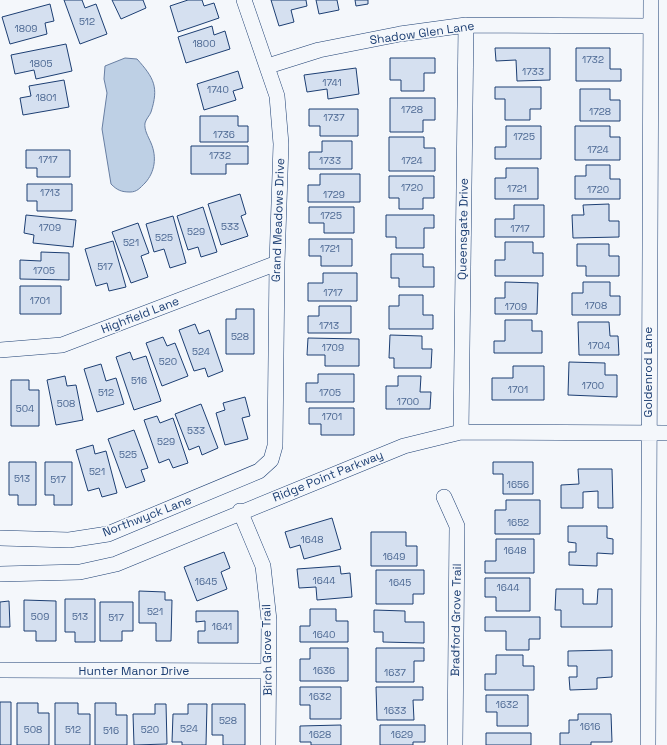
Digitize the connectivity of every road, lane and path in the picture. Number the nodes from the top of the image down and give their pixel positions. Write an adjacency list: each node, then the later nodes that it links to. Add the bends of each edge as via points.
1 (244, 0): 5 (street, Grand Meadows Drive)
2 (651, 0): 4 (street, Goldenrod Lane)
3 (466, 25): 4 (street, Shadow Glen Lane); 5 (street, Shadow Glen Lane, via 400,34 319,50); 8 (street, Queensgate Drive)
4 (651, 26): 10 (street, Goldenrod Lane)
5 (268, 66): 6 (street, Grand Meadows Drive, via 277,96 280,144)
6 (277, 263): 7 (street, Highfield Lane, via 62,345); 11 (street, Grand Meadows Drive)
7 (0, 350)
8 (461, 432): 10 (street, Ridge Point Parkway); 13 (street, Ridge Point Parkway, via 404,446)
9 (667, 433): 10 (street, Ridge Point Parkway)
10 (648, 434): 20 (street, Goldenrod Lane)
11 (275, 446): 14 (street, Northwyck Lane, via 271,460 259,471 108,534 70,540)
12 (444, 497): 19 (street, Bradford Grove Trail, via 457,526)
13 (240, 511): 15 (street, Ridge Point Parkway, via 116,564 80,572); 17 (street, Birch Grove Trail, via 263,566 269,620)
14 (0, 538)
15 (0, 574)
16 (0, 670): 17 (street, Hunter Manor Drive)
17 (268, 672): 18 (street, Birch Grove Trail)
18 (268, 745)
19 (455, 745)
20 (648, 745)

